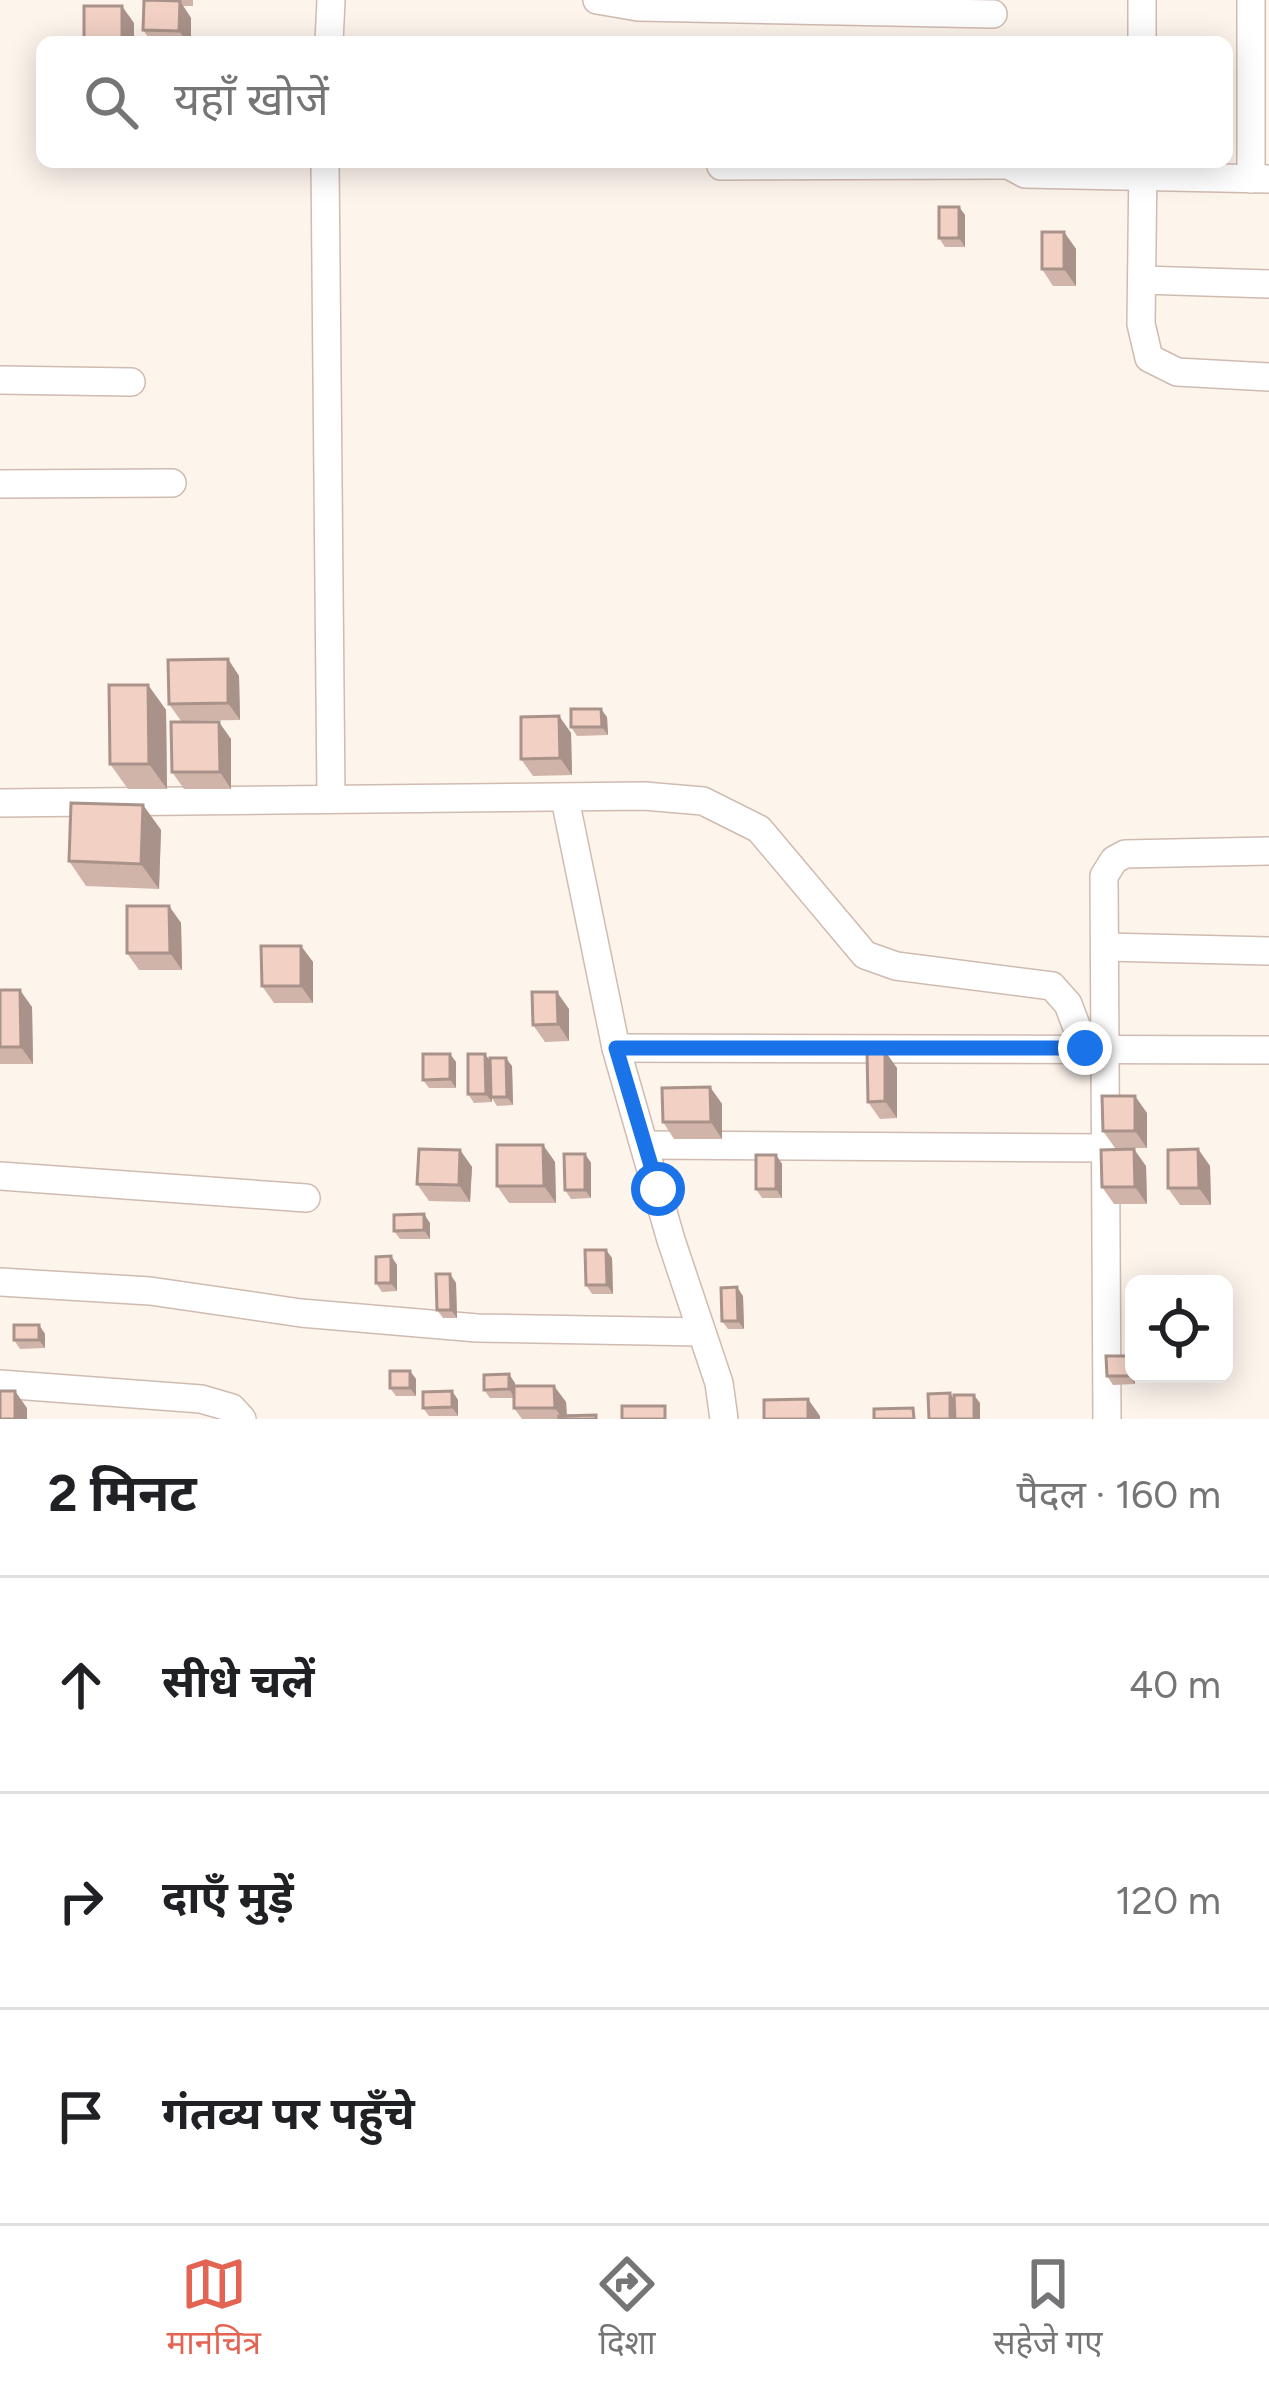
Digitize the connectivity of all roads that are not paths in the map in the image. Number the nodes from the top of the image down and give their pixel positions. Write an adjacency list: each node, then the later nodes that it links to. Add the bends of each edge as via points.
1 (333, 0): 6 (street)
2 (597, 0): 5 (street, via 638,8)
3 (1142, 0): 7 (street)
4 (1251, 0): 11 (street)
5 (992, 19)
6 (330, 36)
7 (1142, 36)
8 (325, 168): 19 (street)
9 (1014, 168): 10 (street)
10 (1143, 170): 11 (street); 12 (street)
11 (1260, 179)
12 (1142, 280): 13 (street); 14 (street, via 1144,344 1160,367)
13 (1269, 284)
14 (1269, 377)
15 (0, 380): 16 (street)
16 (131, 382)
17 (172, 483): 18 (street)
18 (0, 484)
19 (331, 799): 20 (street); 21 (street)
20 (565, 799): 25 (street); 26 (street, via 670,796 732,812 758,830 865,955 1052,986)
21 (0, 802)
22 (1269, 851): 23 (street, via 1114,860 1105,875)
23 (1106, 947): 24 (street); 26 (street)
24 (1269, 951)
25 (616, 1048): 26 (street); 28 (street)
26 (1095, 1049): 27 (street); 29 (street)
27 (1269, 1050)
28 (645, 1144): 29 (street); 33 (street)
29 (1105, 1148): 37 (street)
30 (0, 1176): 31 (street)
31 (306, 1198)
32 (0, 1282): 33 (street, via 476,1328)
33 (701, 1332): 36 (street)
34 (0, 1384): 35 (street, via 201,1399)
35 (242, 1419)
36 (724, 1419)
37 (1107, 1419)

